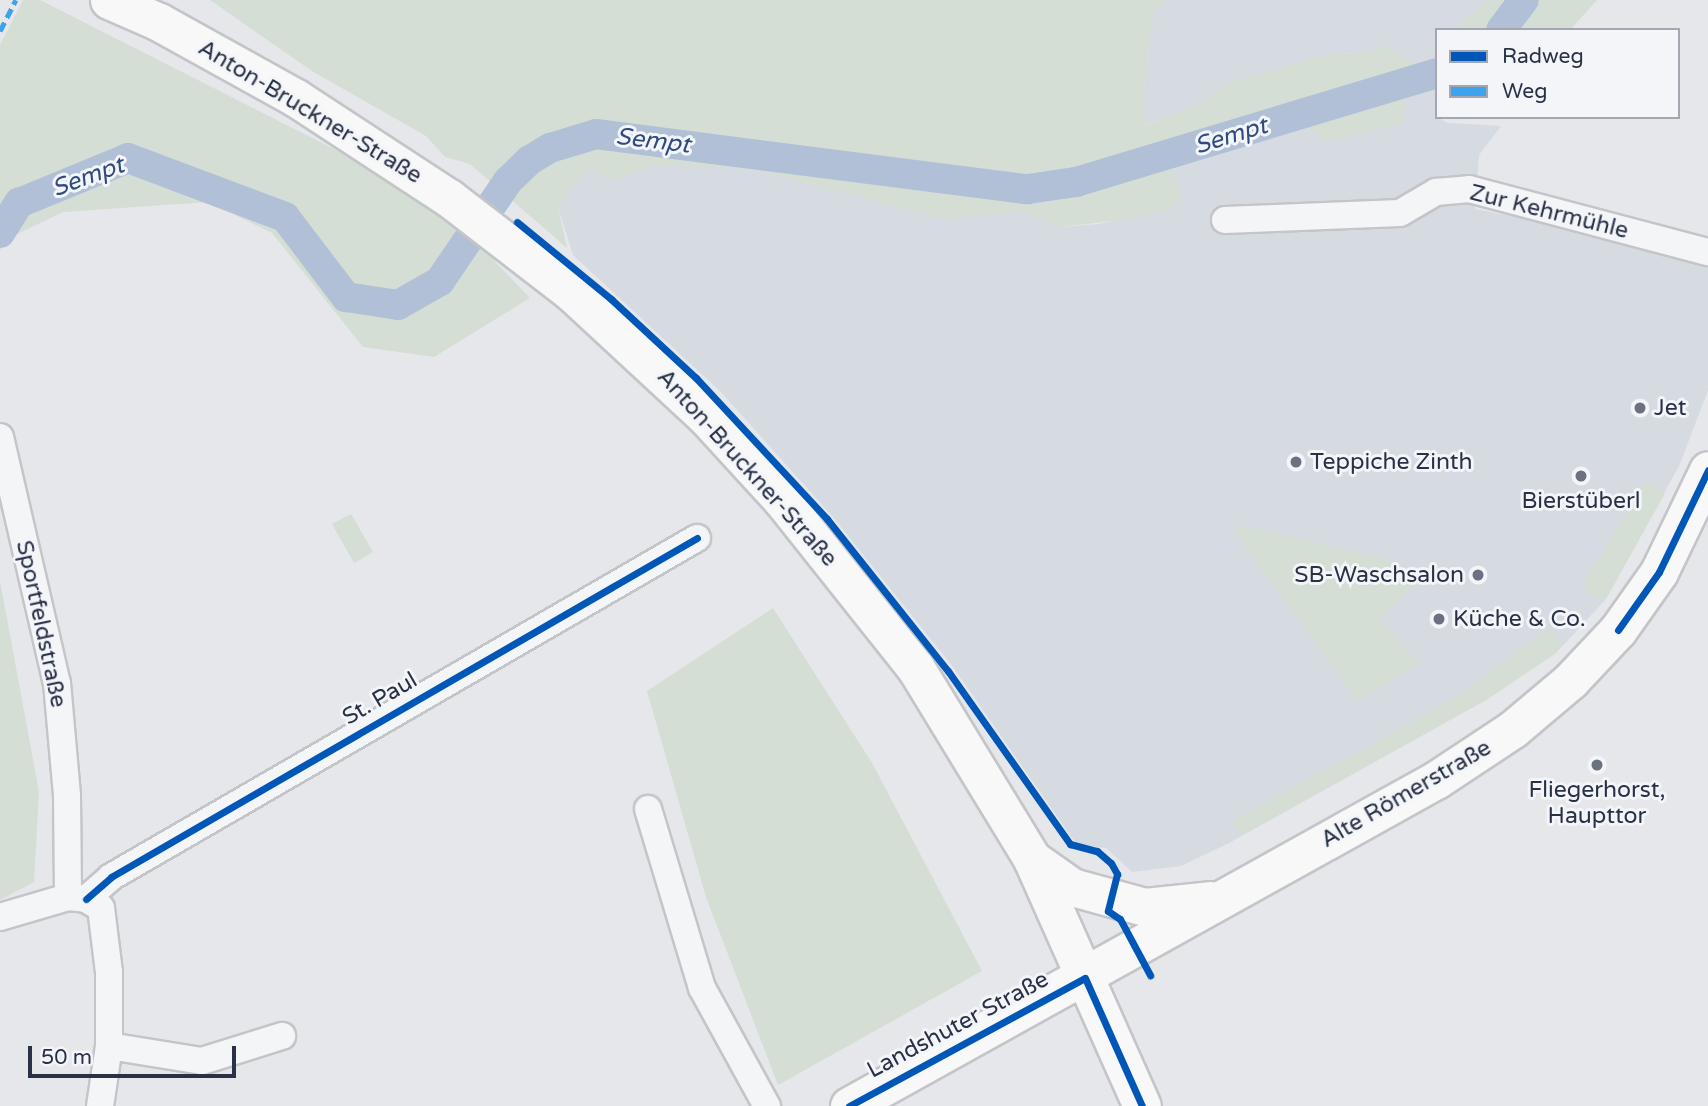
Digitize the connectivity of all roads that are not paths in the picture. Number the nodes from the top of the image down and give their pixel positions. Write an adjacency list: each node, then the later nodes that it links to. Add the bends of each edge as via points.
1 (109, 0): 8 (main road, Anton-Bruckner-Straße, via 159,22 296,98 449,198 642,355 782,500 915,667)
2 (1225, 220): 3 (street, Zur Kehrmühle, via 1400,213 1436,192 1469,189)
3 (1708, 252)
4 (0, 436): 9 (street, Sportfeldstraße, via 57,683)
5 (1708, 470): 10 (main road, Alte Römerstraße, via 1659,572 1618,630 1570,681 1467,761)
6 (696, 538): 9 (street, St. Paul)
7 (648, 809): 16 (street, via 702,988)
8 (1032, 859): 10 (main road, via 1072,887 1145,907); 12 (main road, Anton-Bruckner-Straße)
9 (77, 898): 11 (street, St. Paul); 14 (street, via 101,908 107,929)
10 (1222, 898): 12 (main road, Alte Römerstraße)
11 (0, 917)
12 (1085, 978): 17 (main road, Landshuter Straße); 18 (main road, Anton-Bruckner-Straße)
13 (282, 1036): 14 (street, via 202,1061)
14 (109, 1046): 15 (street)
15 (100, 1106)
16 (767, 1106)
17 (849, 1106)
18 (1142, 1106)

